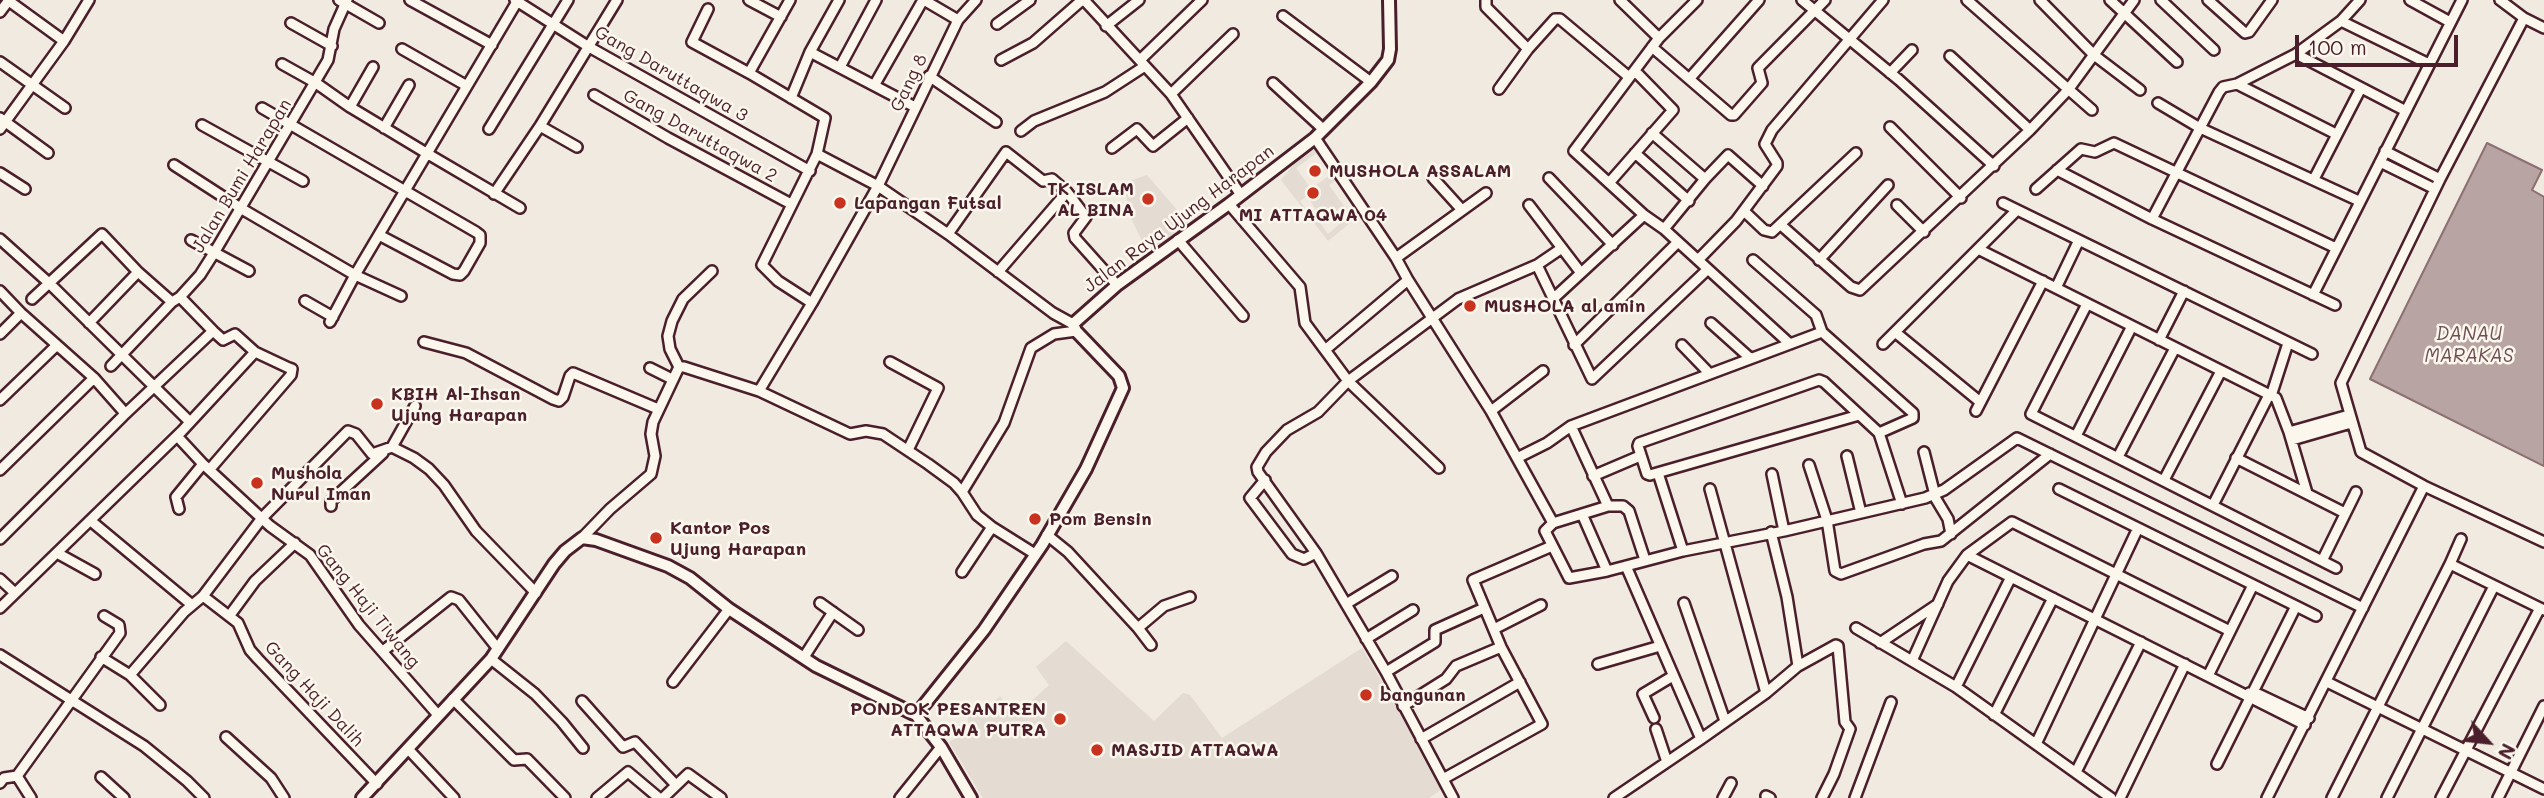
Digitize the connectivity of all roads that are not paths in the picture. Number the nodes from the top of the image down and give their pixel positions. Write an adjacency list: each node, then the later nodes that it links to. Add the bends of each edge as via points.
1 (9, 0): 39 (street); 56 (street)
2 (410, 0): 57 (street)
3 (568, 0): 49 (street)
4 (617, 0): 59 (street)
5 (749, 0): 41 (street)
6 (790, 0): 41 (street)
7 (839, 0): 65 (street)
8 (876, 0): 76 (street)
9 (923, 0): 44 (street); 86 (street)
10 (976, 0): 44 (street, Gang 8)
11 (1030, 0): 50 (street)
12 (1083, 0): 51 (street); 69 (street, via 1033,43)
13 (1139, 0): 51 (street)
14 (1202, 0): 72 (street)
15 (1389, 0): 82 (street, Jalan Raya Ujung Harapan, via 1391,49)
16 (1486, 0): 62 (street, via 1486,7)
17 (1620, 0): 54 (street)
18 (1697, 0): 54 (street)
19 (1759, 0): 81 (street)
20 (1802, 0): 38 (street)
21 (1825, 0): 38 (street)
22 (1883, 0): 55 (street)
23 (1967, 0): 92 (street)
24 (2039, 0): 67 (street)
25 (2110, 0): 40 (street)
26 (2134, 0): 40 (street)
27 (2161, 0): 64 (street)
28 (2208, 0): 29 (street, via 2245,33)
29 (2272, 0)
30 (2360, 0): 45 (street)
31 (2410, 0): 46 (street)
32 (2462, 0): 46 (street)
33 (2500, 0): 43 (street)
34 (87, 1): 56 (street)
35 (343, 1): 48 (street); 58 (street, Jalan Bumi Harapan)
36 (517, 1): 49 (street, Gang Daruttaqwa 3); 57 (street)
37 (708, 9): 77 (street, via 692,42)
38 (1815, 10): 55 (street); 81 (street, via 1758,68 1762,83 1734,115)
39 (0, 12)
40 (2124, 13): 67 (street); 71 (street)
41 (781, 16): 77 (street)
42 (1283, 16): 82 (street)
43 (2524, 18): 52 (street); 139 (street)
44 (958, 20): 80 (street, Gang 8)
45 (2340, 21): 66 (street); 74 (street)
46 (2450, 22): 74 (street)
47 (291, 23): 58 (street)
48 (379, 23)
49 (554, 23): 59 (street, Gang Daruttaqwa 3); 113 (street)
50 (998, 24)
51 (1106, 26): 72 (street)
52 (2544, 28)
53 (1233, 34): 95 (street)
54 (1659, 38): 60 (street)
55 (1850, 40): 78 (street); 144 (street, via 1766,139 1766,148 1777,163)
56 (64, 41): 85 (street)
57 (492, 45): 89 (street)
58 (332, 46): 83 (street, Jalan Bumi Harapan)
59 (589, 47): 109 (street); 132 (street, Gang Daruttaqwa 3)
60 (1652, 47): 79 (street); 81 (street)
61 (402, 49): 89 (street)
62 (1528, 49): 79 (street, via 1560,19); 91 (street)
63 (1912, 50): 78 (street)
64 (2214, 50)
65 (810, 52): 76 (street); 96 (street)
66 (2296, 54): 87 (street); 90 (street)
67 (2094, 55): 92 (street); 93 (street)
68 (1951, 56): 114 (street)
69 (1000, 60)
70 (0, 62): 85 (street)
71 (2177, 62)
72 (1143, 63): 95 (street); 115 (street, via 1116,87)
73 (282, 64): 83 (street)
74 (2429, 64): 103 (street)
75 (373, 67): 98 (street)
76 (840, 67): 86 (street)
77 (749, 73): 96 (street)
78 (1890, 73): 130 (street)
79 (1632, 74): 117 (street, via 1674,108); 141 (street, via 1574,151)
80 (929, 76): 99 (street, Gang 8); 105 (street)
81 (1690, 78)
82 (1371, 82): 116 (street, Jalan Raya Ujung Harapan)
83 (316, 83): 98 (street); 108 (street, Jalan Bumi Harapan)
84 (1273, 83): 116 (street)
85 (32, 84): 100 (street); 106 (street)
86 (875, 84): 99 (street)
87 (2237, 84): 112 (street, via 2223,87); 118 (street)
88 (408, 85): 111 (street)
89 (467, 86): 125 (street)
90 (2361, 88): 103 (street); 118 (street)
91 (1499, 89)
92 (2067, 90): 102 (street); 114 (street)
93 (2140, 90)
94 (594, 94): 157 (street, Gang Daruttaqwa 2)
95 (1171, 94): 104 (street)
96 (791, 98): 126 (street, via 825,118)
97 (2158, 103): 112 (street)
98 (350, 107): 111 (street)
99 (915, 107): 143 (street, Gang 8)
100 (65, 108)
101 (262, 108): 108 (street)
102 (2092, 110)
103 (2406, 111): 121 (street)
104 (1188, 118): 120 (street, via 1153,146 1137,129); 152 (street)
105 (996, 122)
106 (2, 123): 122 (street)
107 (202, 125): 128 (street)
108 (291, 125): 128 (street, Jalan Bumi Harapan); 148 (street)
109 (540, 125): 119 (street); 151 (street)
110 (1890, 127): 153 (street)
111 (384, 128): 125 (street)
112 (2200, 128): 134 (street); 138 (street)
113 (489, 129)
114 (2030, 130): 130 (street)
115 (1021, 131)
116 (1319, 133): 152 (street, Jalan Raya Ujung Harapan); 183 (street)
117 (1652, 133): 123 (street); 137 (street)
118 (2336, 134): 138 (street)
119 (577, 146)
120 (1112, 148)
121 (2385, 151): 127 (street); 139 (street)
122 (48, 153)
123 (1635, 153): 141 (street); 154 (street)
124 (1856, 153): 168 (street)
125 (428, 154): 148 (street); 151 (street)
126 (817, 155): 132 (street); 143 (street)
127 (2380, 162): 147 (street); 155 (street)
128 (268, 163): 140 (street); 162 (street, Jalan Bumi Harapan)
129 (174, 165): 162 (street)
130 (1994, 166): 153 (street)
131 (2057, 170): 134 (street, via 2081,149 2097,152 2114,142); 145 (street); 167 (street)
132 (810, 171): 157 (street)
133 (0, 173): 146 (street)
134 (2176, 173): 167 (street); 180 (street)
135 (1433, 178): 163 (street)
136 (1549, 178): 178 (street)
137 (1704, 179): 144 (street, via 1728,155); 154 (street)
138 (2314, 179): 155 (street)
139 (2440, 179): 147 (street)
140 (303, 181)
141 (1609, 183): 166 (street)
142 (1888, 185): 186 (street)
143 (878, 186): 171 (street); 208 (street, Gang 8)
144 (1763, 186): 165 (street)
145 (2036, 189)
146 (25, 190)
147 (2435, 190): 255 (street, via 2342,380)
148 (406, 192): 172 (street); 172 (street, via 480,236 464,271 453,274)
149 (1067, 192): 171 (street, via 1052,178 1043,181 1006,152); 192 (street); 198 (street, via 1086,217 1075,238)
150 (1486, 193): 163 (street)
151 (494, 194): 161 (street)
152 (1241, 195): 158 (street, Jalan Raya Ujung Harapan)
153 (1961, 198): 170 (street)
154 (1689, 201): 169 (street)
155 (2359, 201): 180 (street)
156 (2003, 203): 164 (street)
157 (791, 204): 208 (street, via 762,265)
158 (1229, 204): 175 (street, Jalan Raya Ujung Harapan); 231 (street, via 1300,287 1305,323)
159 (1529, 205): 179 (street)
160 (1897, 205): 170 (street)
161 (520, 208)
162 (242, 209): 182 (street, Jalan Bumi Harapan); 194 (street)
163 (1462, 210): 183 (street)
164 (2017, 210): 176 (street); 181 (street)
165 (1744, 211): 168 (street, via 1769,232); 184 (street)
166 (1644, 215): 169 (street); 178 (street)
167 (2152, 219): 202 (street)
168 (1781, 225): 186 (street)
169 (1664, 229): 177 (street)
170 (1924, 232): 186 (street, via 1860,290)
171 (948, 234): 192 (street)
172 (379, 235): 194 (street)
173 (0, 239): 197 (street)
174 (191, 240): 182 (street)
175 (1178, 240): 198 (street, Jalan Raya Ujung Harapan); 212 (street)
176 (2079, 240): 199 (street); 201 (street)
177 (1678, 242): 184 (street); 228 (street)
178 (1613, 245): 193 (street)
179 (1562, 248): 187 (street); 193 (street)
180 (2336, 248): 202 (street)
181 (1978, 249): 196 (street); 220 (street)
182 (214, 253): 189 (street); 206 (street, Jalan Bumi Harapan)
183 (1396, 258): 195 (street)
184 (1698, 260): 188 (street)
185 (1753, 260): 219 (street, via 1816,315)
186 (1819, 260)
187 (1537, 265): 204 (street); 213 (street, via 1475,290)
188 (1708, 269): 225 (street); 228 (street, via 1592,379)
189 (249, 271)
190 (712, 271): 238 (street, via 683,299 670,328 670,349)
191 (138, 272): 197 (street, via 102,234); 206 (street); 214 (street)
192 (998, 272): 217 (street)
193 (1581, 273): 204 (street)
194 (355, 275): 203 (street); 207 (street, via 331,320)
195 (1408, 280): 213 (street); 231 (street)
196 (2043, 281): 199 (street); 220 (street, via 1978,406)
197 (49, 282): 205 (street); 214 (street)
198 (1116, 285): 217 (street, Jalan Raya Ujung Harapan)
199 (2056, 288): 209 (street)
200 (0, 291): 211 (street)
201 (2184, 291): 222 (street); 224 (street)
202 (2313, 295): 210 (street)
203 (401, 296)
204 (1553, 298): 228 (street)
205 (32, 299)
206 (176, 299): 218 (street); 234 (street, Jalan Bumi Harapan)
207 (305, 301)
208 (812, 303): 247 (street, Gang 8)
209 (2088, 304): 216 (street); 260 (street, via 2031,414)
210 (2335, 305)
211 (21, 313): 221 (street); 227 (street)
212 (1243, 316)
213 (1433, 318): 245 (street); 252 (street)
214 (89, 323): 234 (street)
215 (1711, 323): 235 (street)
216 (2132, 326): 222 (street); 260 (street)
217 (1074, 328): 283 (street, via 1031,348 1004,423); 304 (street, via 1119,376 1123,387 1086,469)
218 (213, 331): 232 (street, via 223,340 235,334); 246 (street)
219 (1822, 332): 225 (street); 258 (street, via 1913,413 1913,418)
220 (1895, 332): 226 (street)
221 (0, 334)
222 (2160, 340): 230 (street)
223 (424, 342): 251 (street, via 466,353 559,401 573,373)
224 (2288, 343): 233 (street); 248 (street)
225 (1790, 344): 235 (street)
226 (1883, 344)
227 (57, 345): 243 (street); 249 (street)
228 (1574, 345)
229 (1682, 345): 242 (street)
230 (2175, 348): 241 (street); 268 (street)
231 (1325, 350): 245 (street)
232 (256, 352): 256 (street); 271 (street, via 292,372)
233 (2312, 354)
234 (121, 356): 237 (street, Jalan Bumi Harapan); 246 (street)
235 (1750, 358): 242 (street)
236 (890, 362): 263 (street, via 938,388)
237 (111, 366)
238 (679, 367): 244 (street); 247 (street)
239 (650, 368): 244 (street)
240 (1543, 371): 252 (street)
241 (2221, 371): 248 (street); 279 (street)
242 (1709, 373): 257 (street)
243 (94, 378): 254 (street, via 122,408); 274 (street)
244 (672, 379): 251 (street)
245 (1348, 380): 273 (street); 278 (street, via 1318,412 1287,430 1266,452 1257,467)
246 (154, 388): 254 (street); 256 (street)
247 (759, 391): 263 (street, via 841,431 883,434)
248 (2270, 396): 261 (street, via 2278,401); 270 (street)
249 (0, 400)
250 (415, 406): 262 (street)
251 (658, 409): 305 (street, via 651,434 655,463 651,474)
252 (1491, 411): 269 (street)
253 (1859, 415): 258 (street); 266 (street, via 1824,382 1814,380 1639,443); 275 (street)
254 (123, 416): 306 (street)
255 (2350, 419): 261 (street); 280 (street, via 2361,452)
256 (190, 422): 259 (street)
257 (1571, 426): 269 (street); 277 (street)
258 (1879, 433): 287 (street)
259 (177, 436): 271 (street, Gang Haji Tiwang); 297 (street)
260 (2076, 436): 268 (street)
261 (2290, 436): 285 (street)
262 (389, 448): 289 (street, via 331,501); 295 (street, via 372,454 356,434 344,433); 332 (street, via 429,469 476,531)
263 (908, 450): 283 (street)
264 (1924, 452): 286 (street)
265 (2050, 454): 286 (street, via 2017,438); 303 (street); 345 (street)
266 (1640, 456): 275 (street, via 1648,474); 277 (street)
267 (1847, 456): 292 (street)
268 (2118, 457): 279 (street)
269 (1517, 458): 298 (street)
270 (2236, 458): 285 (street); 288 (street)
271 (206, 466): 291 (street, via 176,497); 295 (street, Gang Haji Tiwang)
272 (1809, 466): 296 (street)
273 (1439, 468)
274 (0, 470)
275 (1658, 473): 312 (street)
276 (1772, 474): 301 (street)
277 (1593, 476): 290 (street)
278 (1265, 480): 314 (street); 314 (street, via 1250,498 1292,554 1304,559)
279 (2164, 480): 288 (street)
280 (2424, 486): 309 (street); 345 (street)
281 (1710, 489): 308 (street)
282 (2059, 489): 300 (street)
283 (962, 492): 299 (street, via 977,515)
284 (2356, 492): 293 (street)
285 (2307, 493): 293 (street)
286 (1934, 494): 287 (street); 303 (street, via 1951,525)
287 (1902, 504): 292 (street)
288 (2213, 505): 318 (street)
289 (331, 506)
290 (1608, 506): 294 (street); 317 (street, via 1628,508)
291 (179, 509)
292 (1861, 513): 296 (street)
293 (2345, 513): 318 (street)
294 (1582, 514): 298 (street); 322 (street)
295 (262, 518): 310 (street, Gang Haji Tiwang); 333 (street)
296 (1827, 520): 301 (street); 303 (street, via 1835,569 1840,574)
297 (91, 521): 313 (street); 340 (street)
298 (1553, 523): 311 (street, via 1545,531)
299 (992, 527): 315 (street); 323 (street)
300 (2138, 528): 325 (street); 329 (street)
301 (1784, 531): 302 (street)
302 (1771, 532): 308 (street); 373 (street)
303 (1951, 534)
304 (1047, 535): 315 (street); 354 (street)
305 (582, 538): 332 (street, via 560,558); 346 (street, via 668,566)
306 (0, 539)
307 (2461, 540): 319 (street)
308 (1725, 542): 312 (street); 382 (street)
309 (2544, 542)
310 (295, 543): 350 (street, via 255,580); 365 (street, Gang Haji Tiwang, via 310,555 352,617)
311 (1552, 546): 322 (street, via 1570,579); 344 (street, via 1474,579)
312 (1683, 551): 317 (street)
313 (57, 553): 324 (street); 331 (street)
314 (1316, 553): 339 (street)
315 (1035, 554): 393 (street, via 984,630)
316 (1967, 555): 325 (street, via 2012,522); 327 (street); 338 (street, via 1948,581)
317 (1645, 561): 320 (street)
318 (2322, 561): 321 (street)
319 (2450, 564): 330 (street); 391 (street)
320 (1626, 566): 322 (street); 363 (street)
321 (2336, 568)
322 (1607, 571)
323 (962, 572)
324 (95, 574)
325 (2117, 574): 353 (street); 358 (street)
326 (1392, 576): 339 (street)
327 (2011, 577): 335 (street); 381 (street)
328 (0, 579): 331 (street)
329 (2253, 585): 342 (street); 358 (street)
330 (2494, 586): 347 (street); 398 (street)
331 (15, 593): 343 (street)
332 (536, 593): 366 (street)
333 (203, 596): 340 (street); 350 (street, Gang Haji Dalih)
334 (1190, 597): 354 (street, via 1164,606)
335 (2053, 598): 353 (street); 394 (street)
336 (820, 603): 349 (street)
337 (1684, 603): 396 (street)
338 (1940, 603): 361 (street); 370 (street)
339 (1346, 604): 359 (street)
340 (192, 605): 375 (street)
341 (1541, 605): 356 (street)
342 (2296, 606): 352 (street); 383 (street)
343 (0, 608)
344 (1484, 608): 356 (street); 374 (street, via 1435,629 1435,642)
345 (2363, 608): 380 (street)
346 (729, 609): 368 (street); 379 (street)
347 (2542, 609): 407 (street)
348 (1413, 610): 359 (street)
349 (833, 612): 357 (street); 368 (street)
350 (230, 615): 416 (street, Gang Haji Dalih, via 250,650)
351 (104, 616): 367 (street, via 121,628)
352 (2316, 616)
353 (2095, 619): 360 (street); 403 (street)
354 (1138, 628): 362 (street)
355 (1856, 628): 361 (street)
356 (1494, 629): 364 (street)
357 (858, 630)
358 (2230, 631): 377 (street)
359 (1366, 639): 374 (street)
360 (2141, 642): 372 (street); 410 (street)
361 (1880, 643): 370 (street)
362 (1151, 645)
363 (1660, 646): 371 (street); 376 (street)
364 (1501, 648): 378 (street); 389 (street, via 1456,666 1446,678)
365 (383, 651): 366 (street, via 450,597 459,600); 392 (street, Gang Haji Tiwang)
366 (495, 654): 385 (street); 405 (street)
367 (102, 657): 375 (street); 384 (street)
368 (804, 657): 393 (street)
369 (1, 660): 384 (street)
370 (1912, 661): 381 (street)
371 (1598, 664)
372 (2185, 664): 377 (street); 438 (street)
373 (1798, 666): 382 (street); 435 (street, via 1838,646 1845,722 1850,729)
374 (1386, 673): 389 (street)
375 (130, 675): 388 (street)
376 (1673, 676): 395 (street, via 1643,694); 402 (street)
377 (2208, 676): 383 (street)
378 (1520, 681): 401 (street); 414 (street, via 1542,724)
379 (673, 682)
380 (2327, 682): 391 (street); 397 (street)
381 (1956, 687): 394 (street)
382 (1766, 693): 396 (street)
383 (2249, 695): 397 (street); 409 (street)
384 (71, 698): 412 (street); 422 (street, via 144,746)
385 (453, 699): 392 (street); 426 (street, via 514,760 527,759)
386 (582, 701): 418 (street, via 623,747 635,742)
387 (1891, 702): 436 (street)
388 (159, 705)
389 (1403, 706): 401 (street)
390 (2544, 706): 411 (street)
391 (2377, 707): 398 (street); 440 (street)
392 (438, 715): 406 (street)
393 (916, 715): 404 (street)
394 (1994, 715): 403 (street)
395 (1654, 718)
396 (1725, 721): 402 (street)
397 (2307, 721): 439 (street)
398 (2422, 728): 407 (street); 441 (street)
399 (1656, 729): 408 (street)
400 (226, 737): 423 (street, via 271,778)
401 (1421, 739): 414 (street)
402 (1701, 739): 408 (street)
403 (2036, 744): 410 (street)
404 (941, 747): 430 (street); 431 (street)
405 (583, 748)
406 (409, 750): 416 (street); 425 (street)
407 (2465, 750): 411 (street); 442 (street)
408 (1667, 762): 433 (street)
409 (2217, 764)
410 (2076, 772): 437 (street)
411 (2511, 772): 419 (street); 443 (street)
412 (17, 776): 415 (street); 420 (street)
413 (102, 777): 421 (street)
414 (1443, 779): 432 (street)
415 (0, 783)
416 (377, 783): 424 (street)
417 (1731, 783): 434 (street)
418 (676, 785): 428 (street); 429 (street, via 689,774)
419 (2544, 789)
420 (31, 798)
421 (124, 798)
422 (204, 798)
423 (284, 798)
424 (362, 798)
425 (454, 798)
426 (565, 798)
427 (597, 798): 428 (street, via 628,772)
428 (661, 798)
429 (721, 798)
430 (900, 798)
431 (971, 798)
432 (1453, 798)
433 (1614, 798)
434 (1723, 798)
435 (1822, 798)
436 (1855, 798)
437 (2111, 798)
438 (2120, 798)
439 (2267, 798)
440 (2332, 798)
441 (2387, 798)
442 (2441, 798)
443 (2498, 798)

